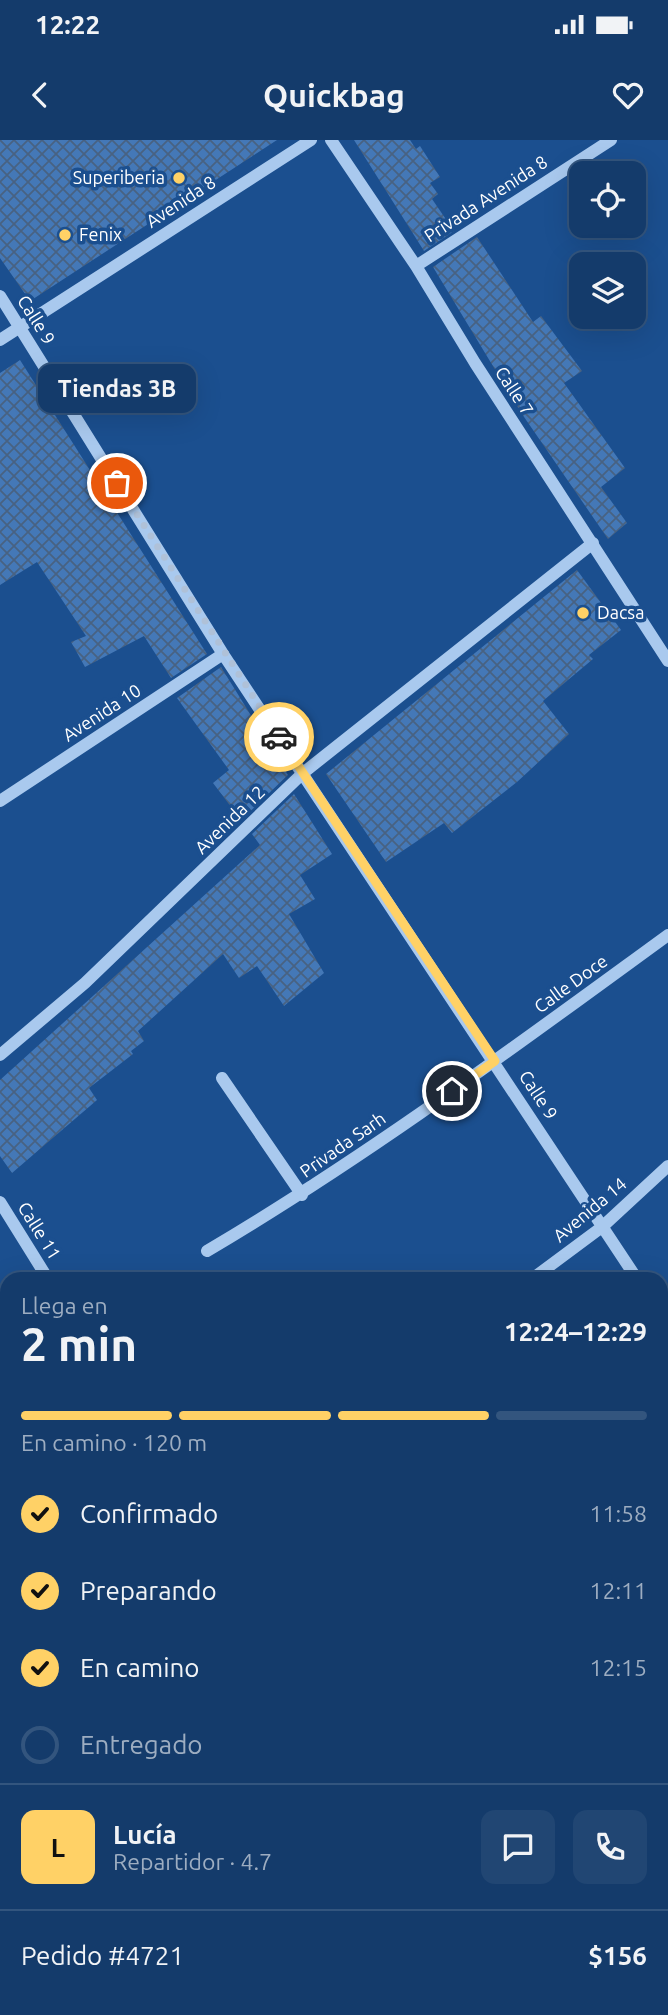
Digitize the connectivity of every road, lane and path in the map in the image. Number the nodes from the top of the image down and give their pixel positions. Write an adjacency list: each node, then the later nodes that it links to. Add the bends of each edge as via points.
1 (311, 140): 6 (street, Avenida 8)
2 (331, 140): 4 (street, Calle 7)
3 (611, 140): 4 (street, Privada Avenida 8)
4 (416, 265): 8 (street, Calle 7)
5 (0, 296): 6 (street, Calle 9)
6 (19, 326): 7 (street, Avenida 8); 9 (street, Calle 9)
7 (0, 340)
8 (593, 543): 10 (street, Calle 7); 11 (street, Avenida 12)
9 (223, 654): 11 (street, Calle 9); 12 (street, Avenida 10)
10 (668, 661)
11 (303, 773): 14 (street, Avenida 12, via 85,983); 15 (street, Calle 9)
12 (0, 801)
13 (668, 935): 15 (street, Calle Doce)
14 (0, 1055)
15 (495, 1061): 18 (street, Privada Sarh); 20 (street, Calle 9)
16 (222, 1078): 18 (street)
17 (668, 1166): 20 (street, Avenida 14)
18 (302, 1195): 21 (street, Privada Sarh)
19 (0, 1202): 22 (street, Calle 11)
20 (602, 1227): 23 (street, Avenida 14); 24 (street, Calle 9)
21 (207, 1251)
22 (44, 1272)
23 (541, 1272)
24 (632, 1272)

